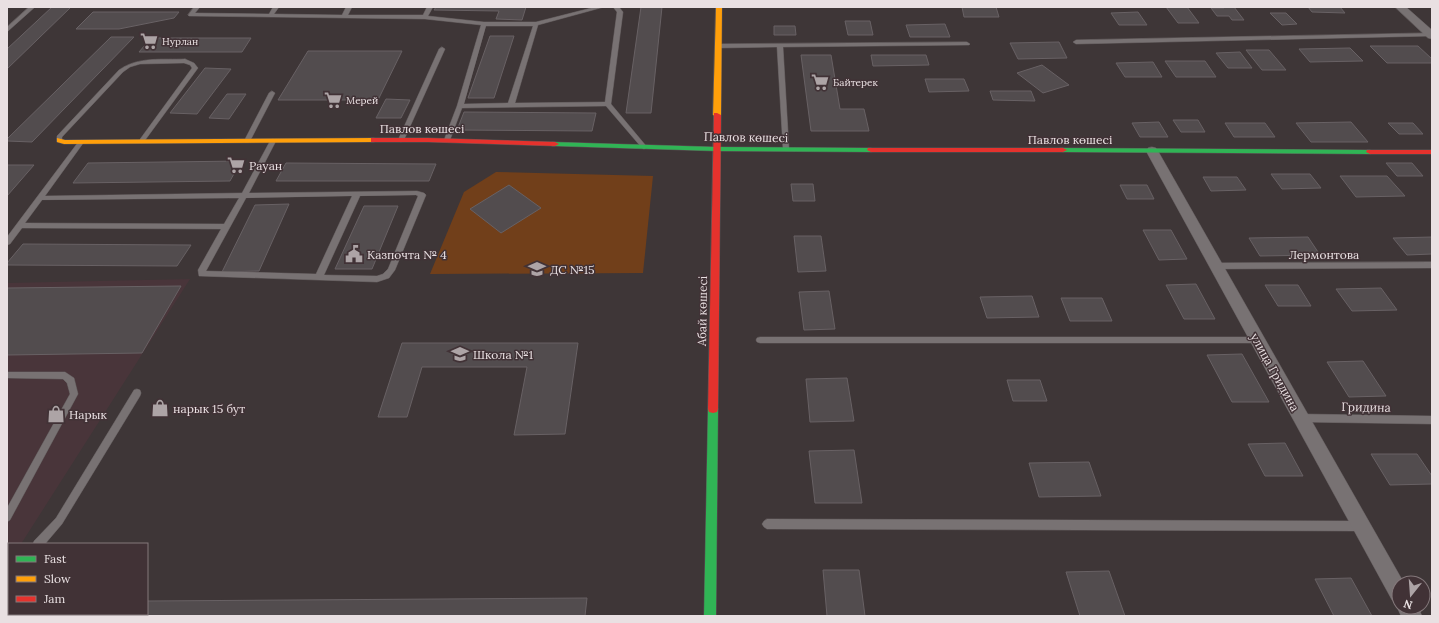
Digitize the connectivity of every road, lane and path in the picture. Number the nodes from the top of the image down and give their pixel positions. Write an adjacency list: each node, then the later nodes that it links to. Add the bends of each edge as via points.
1 (32, 7): 15 (lane)
2 (197, 7): 10 (lane, via 190,15)
3 (276, 7): 10 (lane)
4 (349, 7): 11 (lane)
5 (430, 7): 12 (lane)
6 (601, 7): 14 (lane)
7 (616, 7): 23 (lane, via 620,12)
8 (719, 7): 20 (street, Абай көшесі)
9 (1400, 7): 16 (street)
10 (270, 16): 11 (lane)
11 (344, 17): 12 (lane)
12 (425, 17): 13 (lane)
13 (484, 24): 14 (lane); 25 (lane)
14 (536, 24): 24 (lane)
15 (7, 30)
16 (1431, 36): 17 (lane)
17 (1076, 42)
18 (967, 44): 19 (lane)
19 (780, 45): 20 (lane); 35 (lane)
20 (718, 46): 34 (street, Абай көшесі)
21 (442, 49): 27 (lane)
22 (272, 93): 29 (lane)
23 (608, 104): 24 (lane); 33 (lane)
24 (511, 105): 25 (lane)
25 (460, 106): 28 (lane)
26 (60, 140): 31 (street, Павлов көшесі); 32 (lane, via 60,137 128,66 139,62 185,61 192,64 195,68)
27 (401, 140): 28 (street, Павлов көшесі); 30 (street, Павлов көшесі)
28 (447, 140): 33 (street, Павлов көшесі)
29 (247, 141): 30 (street, Павлов көшесі); 32 (street, Павлов көшесі)
30 (273, 141): 39 (lane)
31 (81, 142): 32 (street, Павлов көшесі); 40 (lane)
32 (142, 142)
33 (644, 146): 34 (street, Павлов көшесі)
34 (716, 149): 35 (street, Павлов көшесі); 58 (street, Абай көшесі)
35 (786, 149): 36 (street, Павлов көшесі)
36 (1152, 151): 37 (street, Павлов көшесі); 45 (street, улица Гридина)
37 (1432, 152)
38 (357, 194): 39 (lane); 46 (lane); 46 (lane, via 422,195 391,270 386,276 376,279)
39 (244, 195): 40 (lane); 42 (lane)
40 (41, 198): 41 (lane)
41 (20, 225): 42 (lane); 43 (lane)
42 (227, 227): 46 (lane, via 202,274)
43 (7, 242)
44 (1432, 265): 45 (lane, Лермонтова)
45 (1215, 266): 48 (street, улица Гридина)
46 (319, 277)
47 (760, 340): 48 (lane)
48 (1257, 340): 51 (street, улица Гридина)
49 (7, 375): 53 (lane, via 65,376 72,381 74,394)
50 (137, 393): 56 (lane, via 60,521)
51 (1300, 418): 52 (lane, Гридина); 55 (street, улица Гридина)
52 (1432, 420)
53 (7, 518)
54 (767, 524): 55 (lane)
55 (1361, 526): 57 (street, улица Гридина)
56 (39, 543)
57 (1391, 579)
58 (710, 616)

